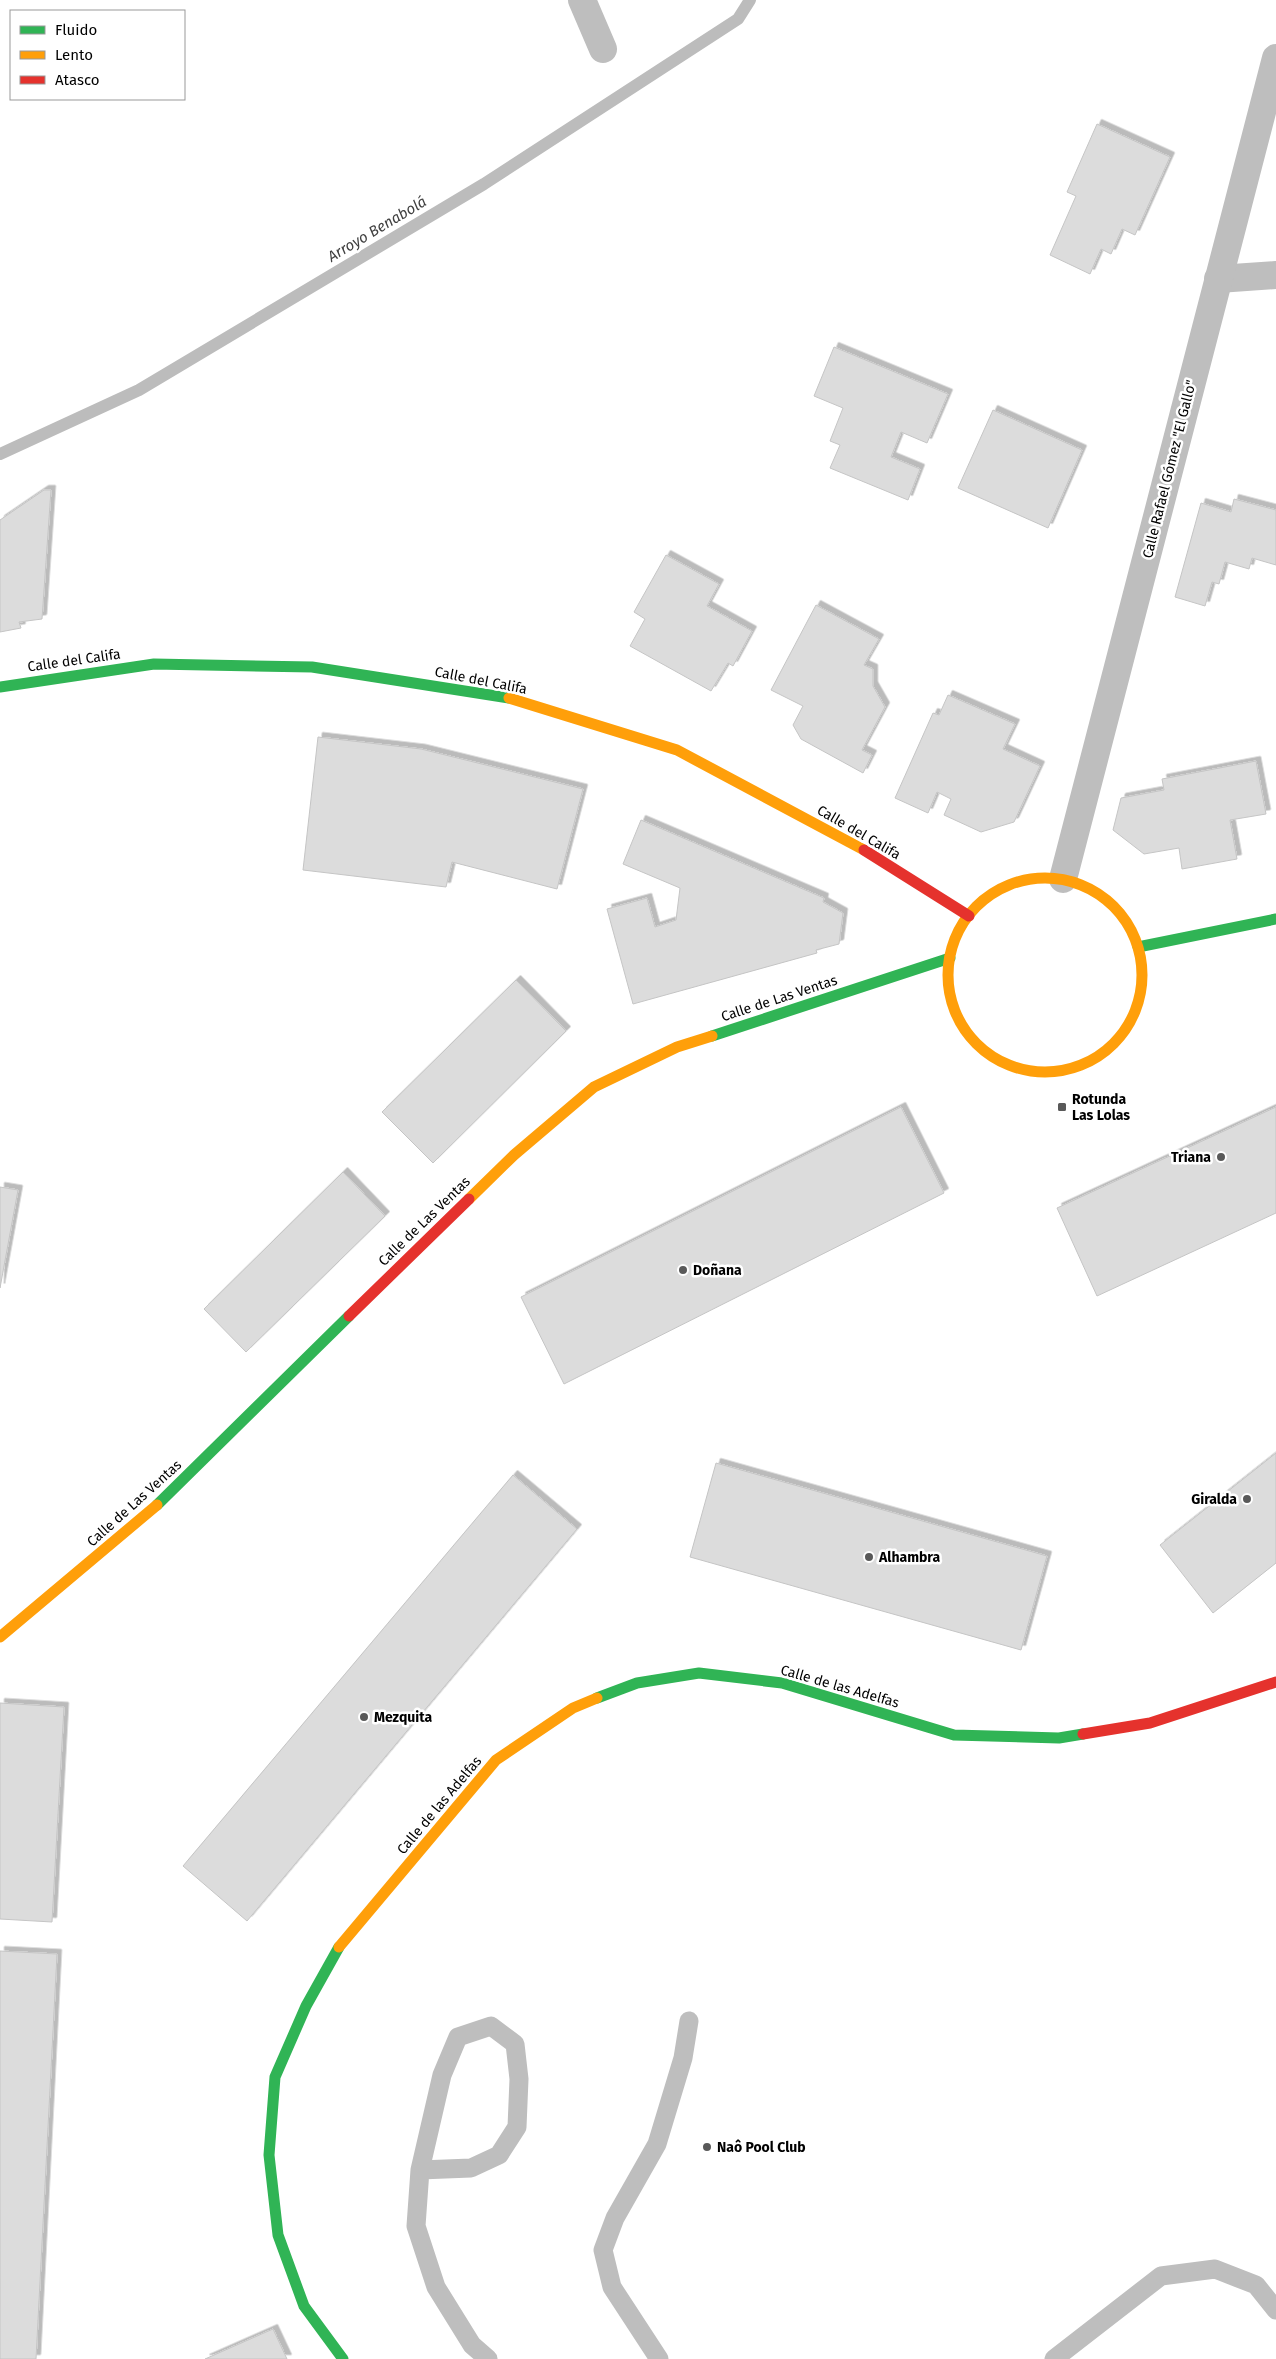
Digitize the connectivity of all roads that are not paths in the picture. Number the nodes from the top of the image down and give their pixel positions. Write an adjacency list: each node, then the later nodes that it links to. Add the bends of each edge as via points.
1 (582, 0): 2 (street)
2 (603, 49)
3 (1276, 58): 5 (street, Calle Rafael Gómez "El Gallo")
4 (1276, 275): 5 (street)
5 (1218, 279): 7 (street, Calle Rafael Gómez "El Gallo")
6 (0, 686): 8 (street, Calle del Califa, via 154,664 302,667 513,699 677,750 844,838)
7 (1063, 879): 8 (street, via 1045,878 1011,884 981,903); 10 (street, via 1089,888 1110,902 1127,923)
8 (969, 916): 11 (street, via 957,936)
9 (1276, 919): 10 (street)
10 (1138, 947): 11 (street, via 1142,972 1140,996 1132,1020 1117,1040 1098,1056 1076,1067 1051,1072 1026,1070 1002,1062 965,1030 954,1007 949,983)
11 (950, 958): 12 (street, Calle de Las Ventas, via 677,1047 594,1087 514,1155 144,1517)
12 (0, 1637)
13 (1276, 1682): 17 (street, Calle de las Adelfas, via 1150,1723 1050,1737 954,1735 782,1683 699,1673 637,1683 573,1708 496,1760 338,1950 306,2006 275,2077 269,2155 278,2236 304,2306)
14 (689, 2020): 19 (lane, via 683,2058 657,2144 615,2218 603,2250 612,2286)
15 (420, 2170): 15 (lane, via 471,2168 499,2155 517,2127 519,2079 515,2044 491,2026 458,2037 442,2076); 18 (lane, via 416,2226 436,2287 472,2345)
16 (1276, 2310): 20 (lane, via 1256,2285 1215,2269 1161,2276)
17 (343, 2359)
18 (488, 2359)
19 (659, 2359)
20 (1054, 2359)

